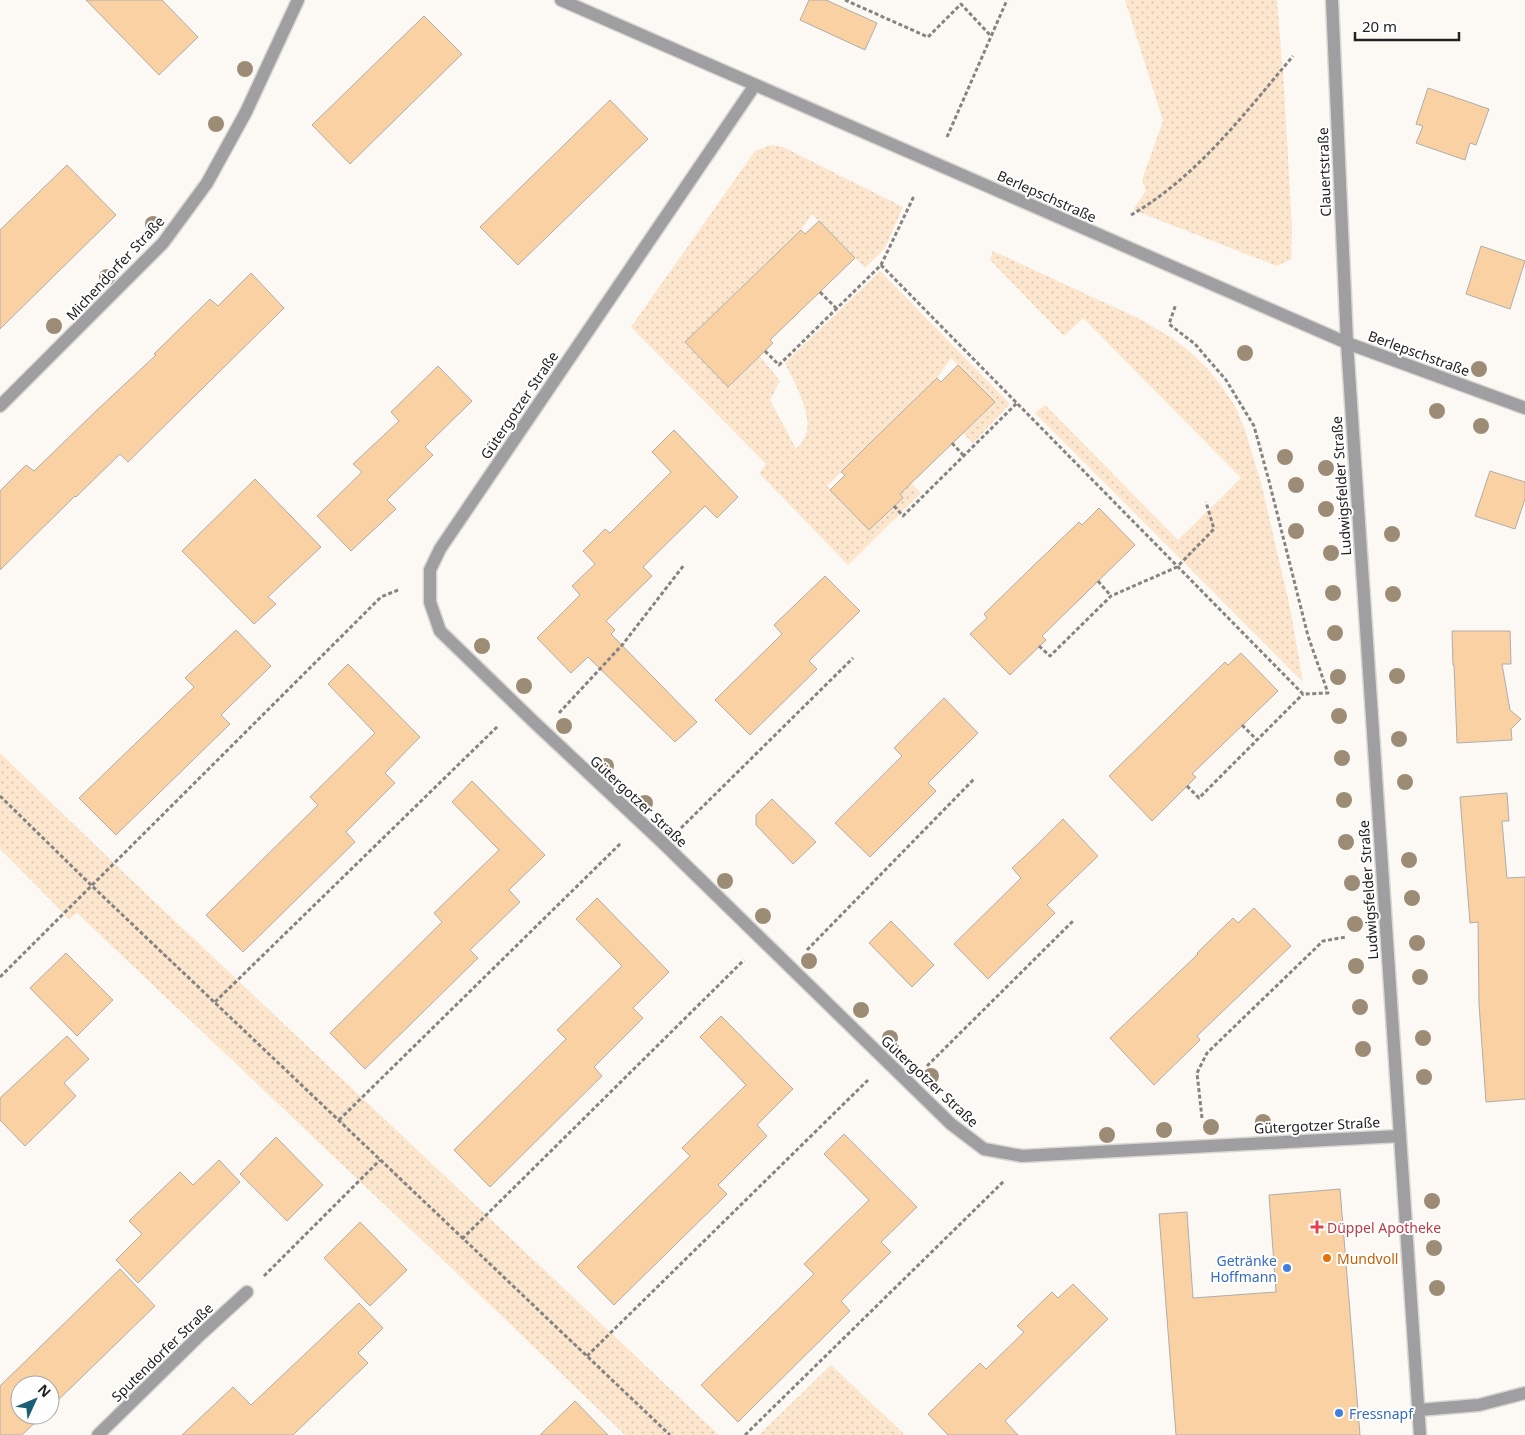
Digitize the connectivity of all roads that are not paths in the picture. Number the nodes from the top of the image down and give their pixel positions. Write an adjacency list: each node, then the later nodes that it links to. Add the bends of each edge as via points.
1 (298, 0): 6 (street, Michendorfer Straße, via 246,112 207,183 163,243)
2 (561, 0): 4 (street, Berlepschstraße)
3 (1332, 0): 5 (street, Clauertstraße)
4 (755, 85): 5 (street, Berlepschstraße); 8 (street, Gütergotzer Straße, via 440,549 430,570 430,602 440,631 662,842 950,1124 984,1149 1022,1156)
5 (1347, 343): 7 (street, Berlepschstraße); 8 (street, Ludwigsfelder Straße)
6 (0, 406)
7 (1525, 408)
8 (1400, 1136): 11 (street, Ludwigsfelder Straße)
9 (247, 1292): 12 (street, Sputendorfer Straße)
10 (1525, 1393): 11 (street, via 1479,1404)
11 (1419, 1410): 13 (street, Ludwigsfelder Straße)
12 (98, 1435)
13 (1420, 1435)

